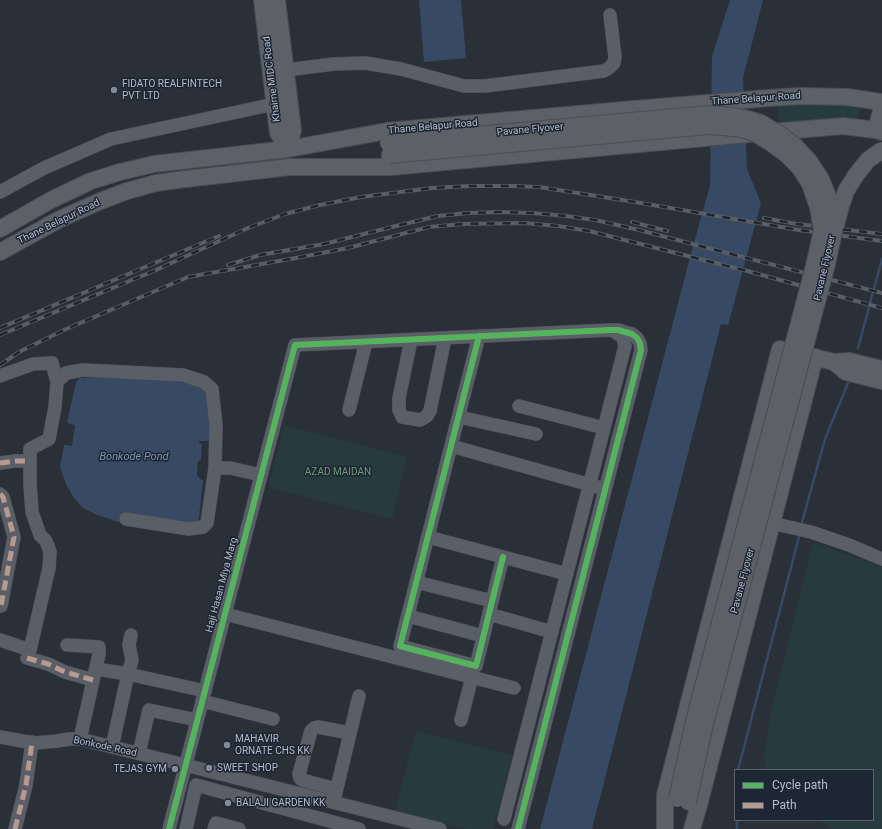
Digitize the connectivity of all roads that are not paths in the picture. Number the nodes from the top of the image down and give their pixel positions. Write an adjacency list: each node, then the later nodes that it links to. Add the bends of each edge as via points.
1 (262, 0): 6 (main road, Khairne MIDC Road)
2 (277, 0): 4 (main road, Khairne MIDC Road)
3 (610, 15): 4 (street, via 615,57 614,64 604,70 485,86 464,86 401,69 365,63)
4 (286, 70): 6 (main road, Khairne MIDC Road)
5 (882, 102): 9 (main road, Thane Belapur Road, via 847,97 748,99 387,131)
6 (282, 103): 9 (main road, Khairne MIDC Road, via 278,133); 13 (street, via 111,139 44,168)
7 (882, 107): 8 (main road)
8 (879, 131): 12 (main road, Thane Belapur Road, via 843,126 391,167)
9 (288, 149): 10 (main road, Pavane Flyover); 14 (main road, Thane Belapur Road, via 154,164 120,172 91,181)
10 (389, 149): 12 (main road, Pavane Flyover); 15 (main road, Pavane Flyover, bridge, via 708,114 744,118 761,123 778,133 809,161 821,179 830,204); 76 (main road, Pavane Flyover, bridge, via 723,127 742,129 771,143 800,168 810,184 822,230 694,721)
11 (882, 150): 15 (main road, bridge, via 868,160 846,191)
12 (290, 167): 16 (main road, Thane Belapur Road, via 156,183 127,191 60,219)
13 (0, 192)
14 (0, 228)
15 (834, 232): 76 (main road, Pavane Flyover, bridge, via 706,724)
16 (0, 252)
17 (610, 330): 18 (street); 31 (street, via 622,338 625,346); 39 (street, via 635,336 641,347)
18 (479, 336): 19 (street); 30 (street)
19 (444, 338): 20 (street); 20 (street, via 430,410 420,420 402,417 399,410 399,398)
20 (411, 340): 21 (street)
21 (366, 342): 29 (street); 37 (street, Haji Hasan Miya Marg, via 295,345)
22 (814, 357): 23 (main road); 42 (main road); 87 (main road, via 780,349 665,795)
23 (834, 362): 24 (main road, via 849,361); 26 (main road, via 846,372)
24 (882, 369)
25 (0, 376): 27 (street, via 33,364 52,363)
26 (882, 381)
27 (57, 382): 34 (street, via 56,406 49,439 30,449); 36 (street, via 66,373 83,370 183,375 204,382 212,389 216,425)
28 (519, 406): 31 (street)
29 (349, 410)
30 (458, 417): 32 (street); 33 (street)
31 (604, 428): 38 (street)
32 (536, 434)
33 (451, 446): 38 (street); 43 (street)
34 (30, 461): 35 (street); 56 (street, via 32,512 40,535 46,541 50,552 49,568 30,650)
35 (0, 463)
36 (216, 468): 37 (street, via 230,468); 41 (street, via 207,523 203,527 189,529)
37 (261, 475): 50 (street, Haji Hasan Miya Marg)
38 (589, 485): 39 (street); 46 (street)
39 (605, 489): 86 (street)
40 (0, 494): 49 (street, via 14,537)
41 (126, 519)
42 (771, 522): 45 (street, via 811,532); 90 (main road)
43 (428, 537): 44 (street); 47 (street)
44 (503, 557): 46 (street); 48 (street)
45 (882, 559)
46 (567, 574): 53 (street)
47 (416, 582): 48 (street); 52 (street)
48 (492, 601): 51 (street)
49 (0, 608)
50 (225, 614): 61 (street); 63 (street, Haji Hasan Miya Marg)
51 (489, 614): 53 (street); 55 (street)
52 (408, 616): 55 (street); 55 (street, via 400,646 476,666)
53 (552, 632): 78 (street)
54 (131, 635): 59 (street, via 129,645 132,660)
55 (483, 636)
56 (0, 640)
57 (66, 645): 60 (street, via 99,646)
58 (27, 658): 60 (street, via 65,672)
59 (128, 674): 60 (street); 63 (street); 72 (street)
60 (95, 675): 70 (street)
61 (472, 677): 62 (street); 67 (street)
62 (514, 688)
63 (203, 696): 65 (street); 66 (street, Haji Hasan Miya Marg)
64 (359, 696): 68 (street)
65 (273, 719)
66 (197, 720): 73 (street, via 149,710); 74 (street, Haji Hasan Miya Marg)
67 (461, 720)
68 (350, 733): 75 (street); 75 (street, via 314,728 299,774 302,780)
69 (0, 737): 71 (street, Bonkode Road)
70 (80, 739): 71 (street, Bonkode Road); 72 (street, Bonkode Road)
71 (32, 742): 80 (street, via 26,785)
72 (112, 747): 73 (street, Bonkode Road)
73 (139, 754): 74 (street, Bonkode Road)
74 (185, 764): 77 (street, Bonkode Road); 81 (street, Haji Hasan Miya Marg)
75 (336, 789): 77 (street)
76 (682, 800): 88 (main road, Pavane Flyover); 89 (main road, Pavane Flyover)
77 (333, 802): 79 (street, Bonkode Road)
78 (504, 819)
79 (432, 828)
80 (15, 829)
81 (169, 829)
82 (186, 829): 85 (street, via 196,785)
83 (214, 829): 84 (street, via 216,823)
84 (239, 829)
85 (359, 829)
86 (518, 829)
87 (666, 829)
88 (670, 829)
89 (686, 829)
90 (692, 829)

